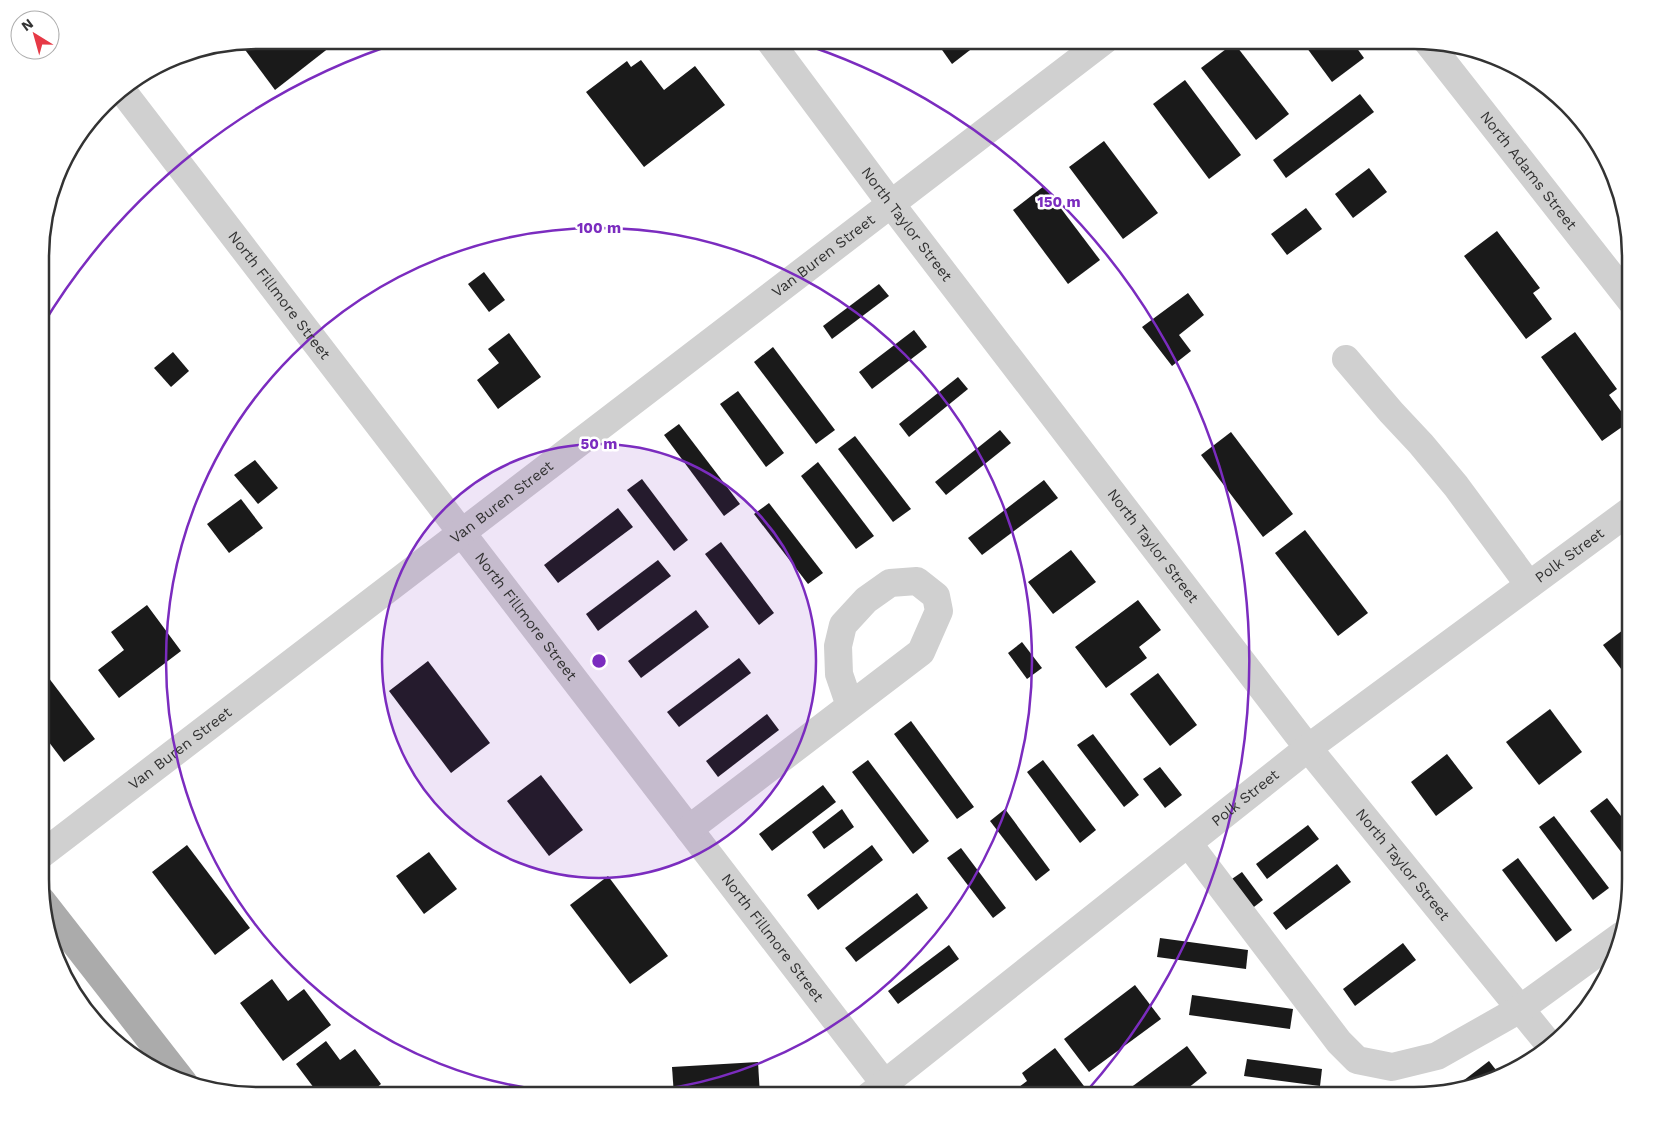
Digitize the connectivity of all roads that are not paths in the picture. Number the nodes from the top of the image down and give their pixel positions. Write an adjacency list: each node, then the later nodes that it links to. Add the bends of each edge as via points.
1 (776, 49): 5 (street, North Taylor Street)
2 (1093, 49): 5 (street, Van Buren Street)
3 (1434, 50): 6 (street, North Adams Street)
4 (125, 96): 9 (street, North Fillmore Street)
5 (891, 204): 9 (street, Van Buren Street); 12 (street, North Taylor Street)
6 (1622, 292)
7 (1346, 359): 10 (street, via 1422,444)
8 (1622, 516): 10 (street, Polk Street)
9 (462, 532): 13 (street, North Fillmore Street); 15 (street, Van Buren Street)
10 (1529, 585): 12 (street, Polk Street)
11 (850, 706): 11 (street, via 921,652 939,611 936,596 917,581 890,584 866,600 843,626 838,646 839,674); 13 (street)
12 (1308, 748): 14 (street, Polk Street); 18 (street, North Taylor Street)
13 (689, 829): 21 (street, North Fillmore Street)
14 (1188, 843): 18 (street, via 1339,1042 1357,1060 1392,1067 1437,1056); 22 (street, Polk Street)
15 (49, 849)
16 (52, 914): 20 (main road)
17 (1613, 941): 18 (street)
18 (1520, 1009): 19 (street, North Taylor Street)
19 (1546, 1040)
20 (173, 1070)
21 (878, 1087)
22 (888, 1087)

